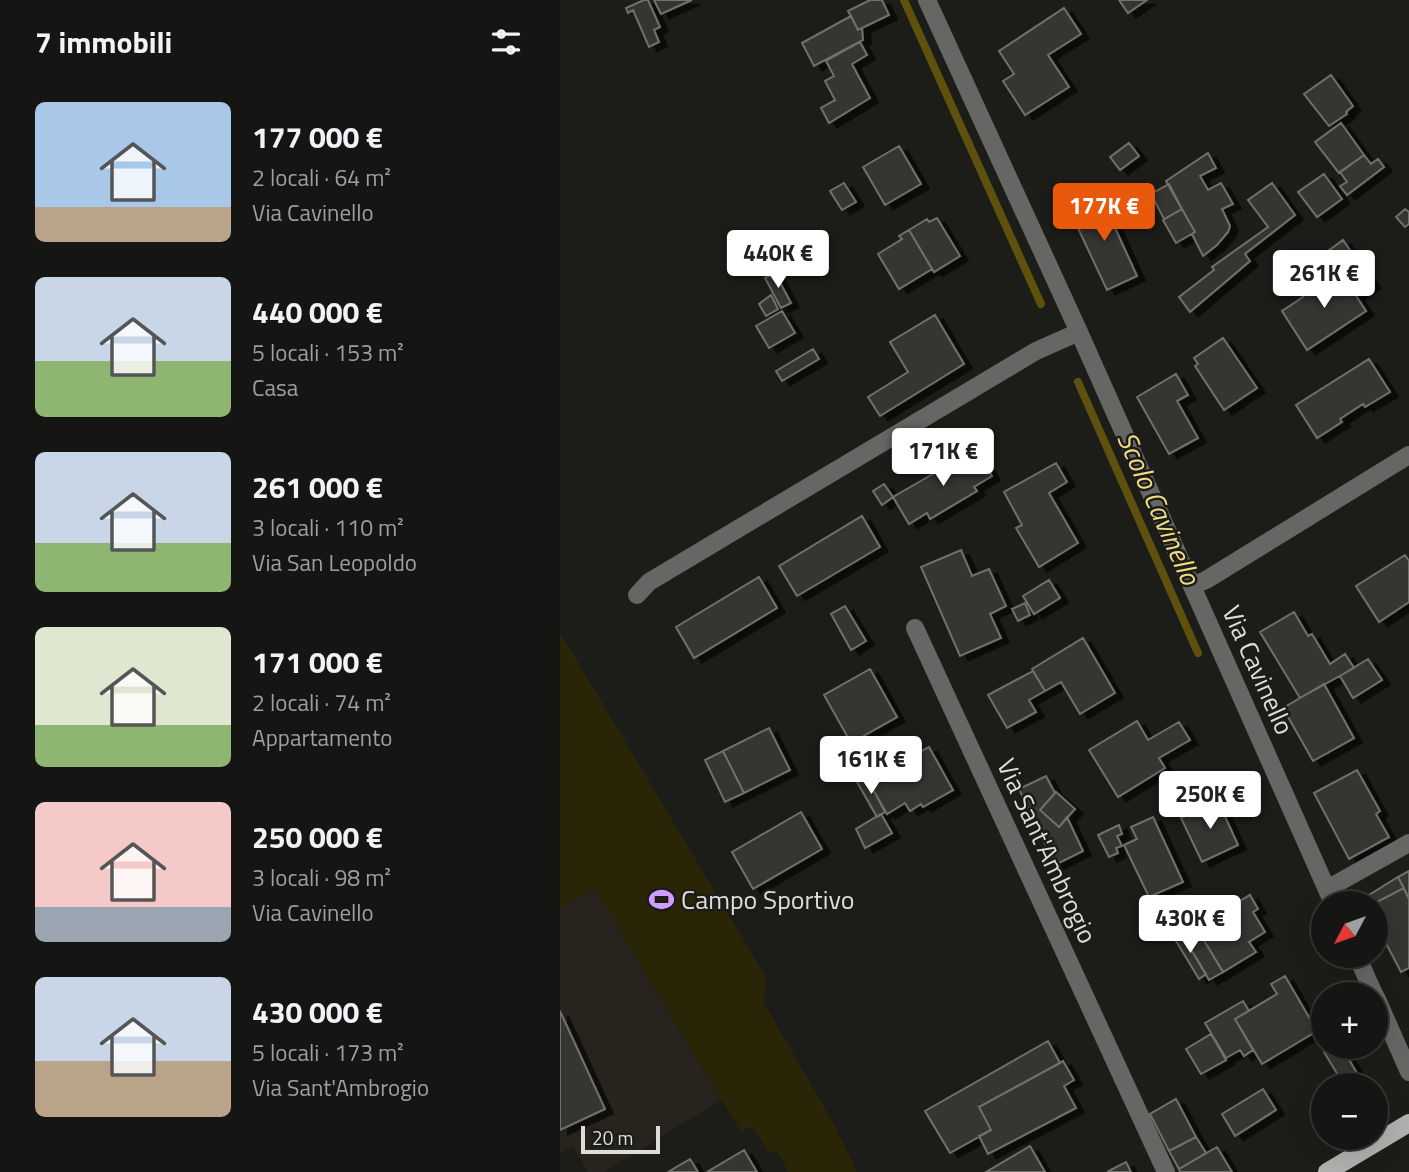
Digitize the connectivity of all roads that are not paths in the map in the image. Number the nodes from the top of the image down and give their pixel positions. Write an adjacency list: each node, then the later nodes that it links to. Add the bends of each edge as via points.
1 (928, 0): 2 (street, Via Cavinello)
2 (1079, 332): 4 (street, Via Cavinello); 5 (street, via 1036,351 649,582)
3 (1409, 455): 4 (street)
4 (1192, 586): 8 (street, Via Cavinello)
5 (637, 595)
6 (915, 628): 13 (street, Via Sant'Ambrogio)
7 (1409, 843): 9 (street)
8 (1328, 891)
9 (1337, 891)
10 (1388, 1025): 11 (street)
11 (1409, 1072)
12 (1409, 1123): 14 (main road)
13 (1166, 1172)
14 (1327, 1172)

